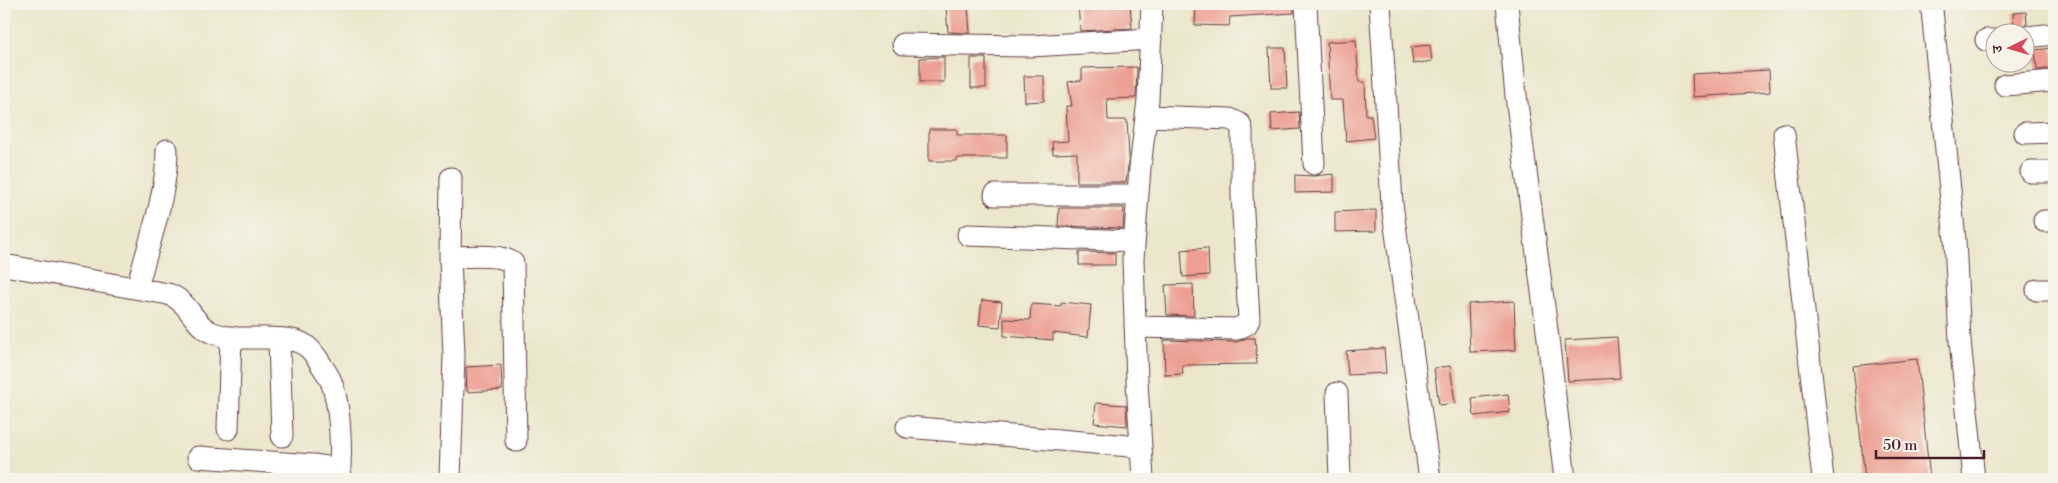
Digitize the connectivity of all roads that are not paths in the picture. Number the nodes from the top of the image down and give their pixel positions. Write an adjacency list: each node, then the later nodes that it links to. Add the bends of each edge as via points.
1 (1152, 4): 8 (street)
2 (1306, 4): 17 (street)
3 (1380, 4): 42 (street, via 1392,204)
4 (1507, 4): 43 (street)
5 (1932, 10): 45 (street, via 1956,240 1960,341)
6 (2054, 34): 7 (street)
7 (2036, 36)
8 (1150, 39): 9 (street, via 1031,46); 12 (street)
9 (903, 44)
10 (2054, 81): 11 (street)
11 (2005, 85)
12 (1146, 116): 22 (street); 28 (street, via 1230,119 1240,124 1249,319 1247,324 1237,329)
13 (2054, 132): 14 (street)
14 (2025, 133)
15 (1784, 134): 44 (street)
16 (167, 150): 27 (street, via 164,187)
17 (1314, 164)
18 (2031, 172): 19 (street)
19 (2054, 172)
20 (451, 178): 25 (street)
21 (994, 195): 22 (street)
22 (1138, 196): 24 (street)
23 (968, 235): 24 (street)
24 (1134, 241): 28 (street)
25 (450, 257): 35 (street, via 500,258 514,262); 39 (street, via 454,356)
26 (4, 265): 27 (street)
27 (136, 288): 29 (street, via 176,297 201,326)
28 (1135, 328): 36 (street)
29 (231, 338): 30 (street); 33 (street)
30 (280, 339): 34 (street); 38 (street, via 306,346 330,379 340,422)
31 (1338, 393): 41 (street)
32 (907, 427): 36 (street)
33 (228, 430)
34 (282, 436)
35 (516, 441)
36 (1141, 447): 40 (street)
37 (198, 458): 38 (street, via 313,465)
38 (340, 474)
39 (450, 479)
40 (1143, 479)
41 (1340, 479)
42 (1430, 479)
43 (1565, 479)
44 (1823, 479)
45 (1974, 479)

